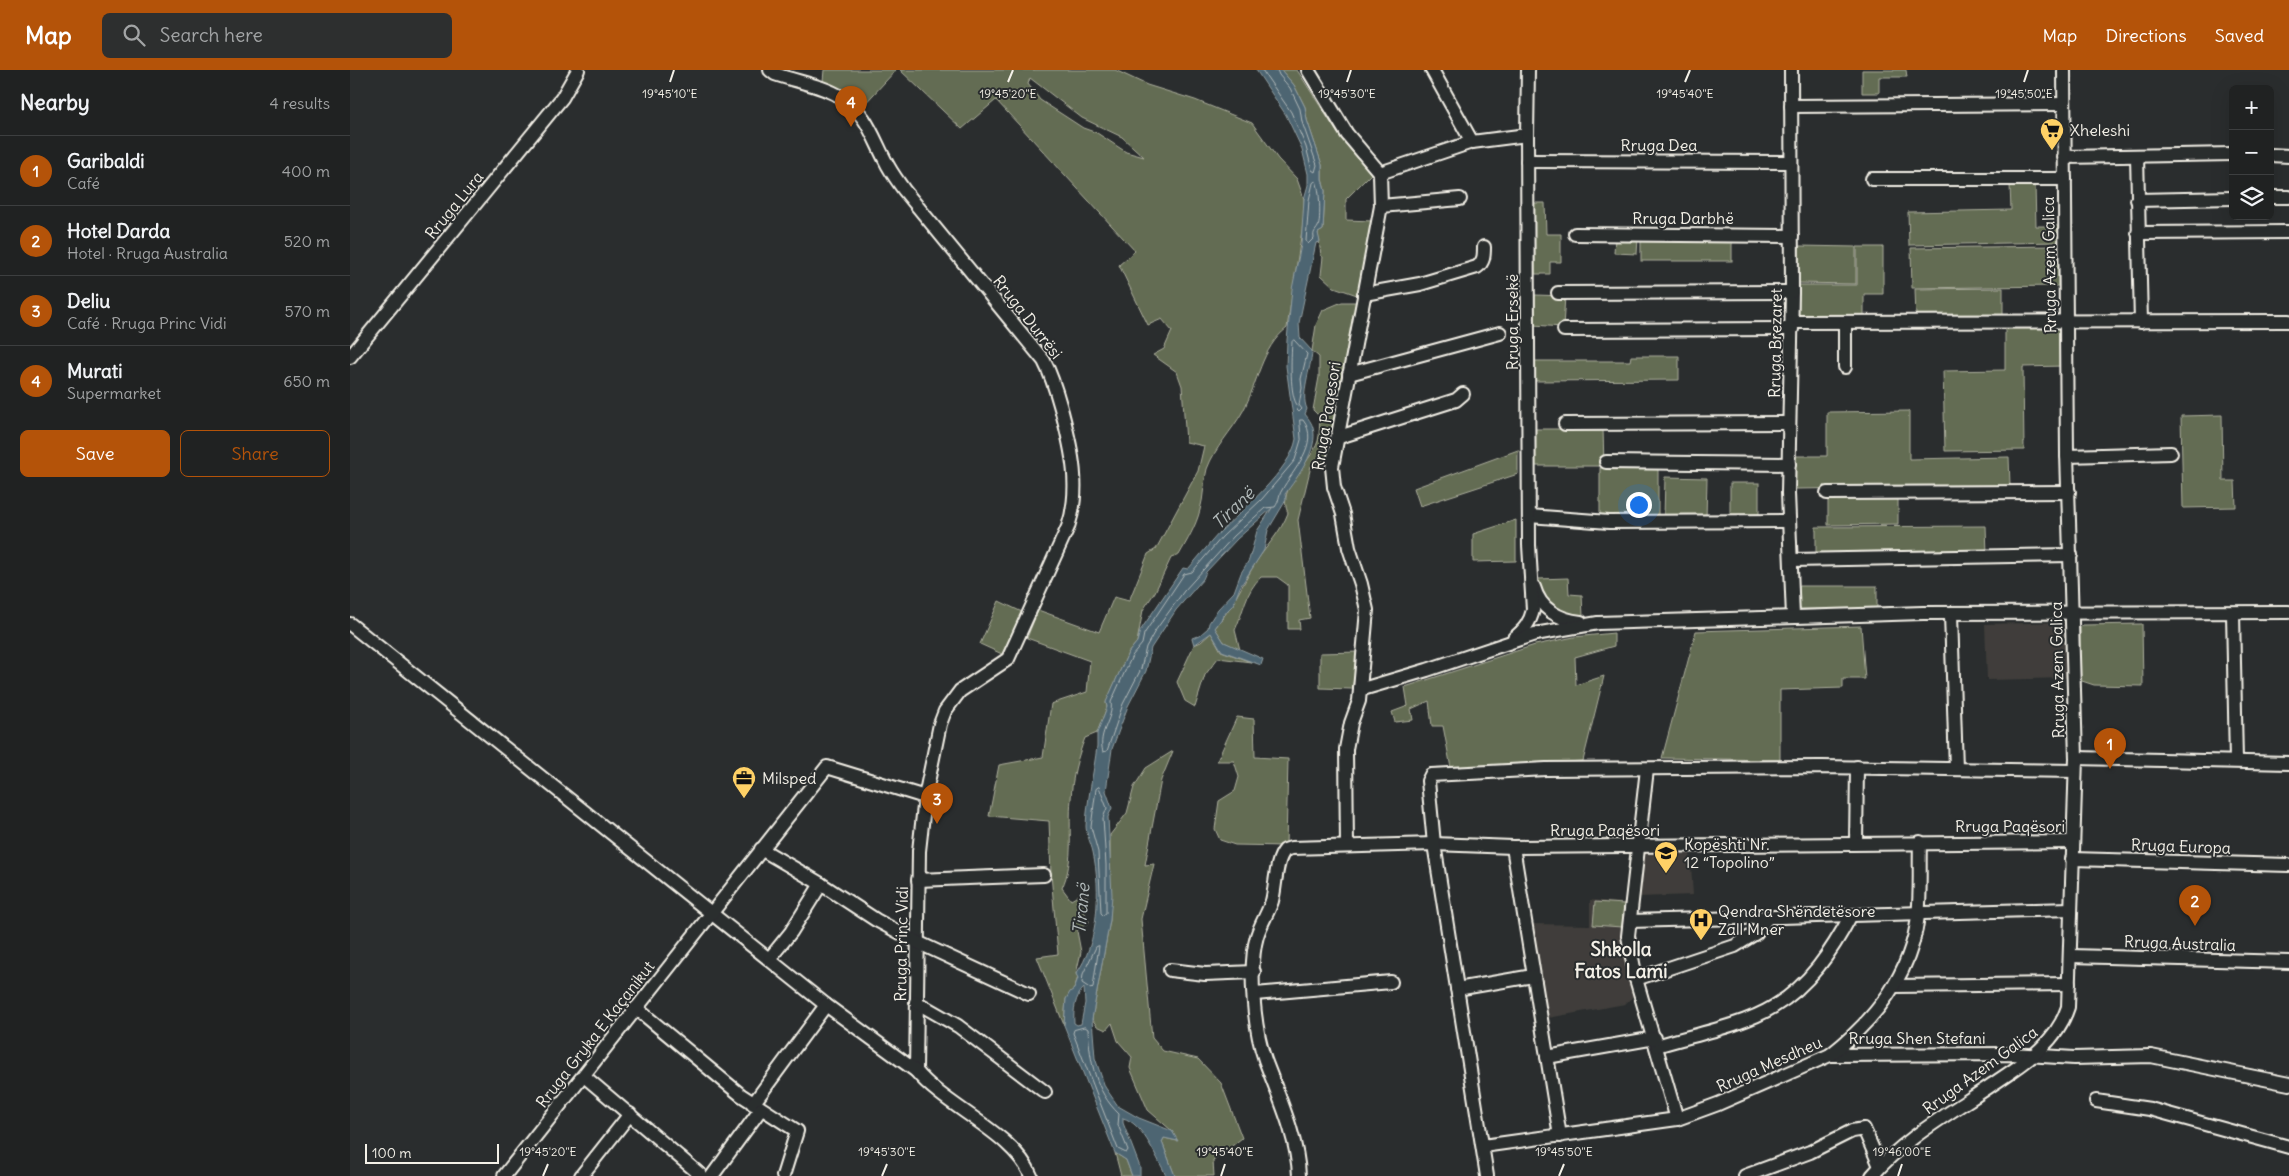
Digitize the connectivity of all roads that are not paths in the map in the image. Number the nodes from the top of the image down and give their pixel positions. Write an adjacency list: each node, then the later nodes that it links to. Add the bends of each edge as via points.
1 (578, 70): 43 (street, Rruga Lura, via 562,98)
2 (770, 70): 70 (street, Rruga Durrësi, via 831,92 860,113 893,174 1033,345 1051,374 1070,443 1075,479 1073,512 1008,659)
3 (1308, 70): 19 (street, via 1347,134)
4 (1432, 70): 11 (street)
5 (1528, 70): 10 (street, Rruga Ersekë)
6 (1791, 70): 9 (street, Rruga Brezaret)
7 (2064, 70): 8 (street, Rruga Azem Galica)
8 (2064, 104): 9 (street); 14 (street, Rruga Azem Galica)
9 (1791, 106): 18 (street, Rruga Brezaret)
10 (1527, 135): 11 (street); 17 (street, Rruga Ersekë)
11 (1472, 142): 19 (street)
12 (2229, 154): 15 (street)
13 (2274, 155): 16 (street)
14 (2064, 156): 15 (street); 21 (street, Rruga Azem Galica)
15 (2137, 156): 26 (street)
16 (2289, 156)
17 (1527, 161): 18 (street, Rruga Dea); 56 (street, Rruga Ersekë)
18 (1791, 162): 31 (street, Rruga Brezaret)
19 (1380, 173): 27 (street, Rruga Paqesori)
20 (1872, 179): 21 (street)
21 (2064, 179): 39 (street, Rruga Azem Galica)
22 (2274, 197): 23 (street)
23 (2289, 197)
24 (2229, 198): 26 (street)
25 (1460, 199): 27 (street)
26 (2137, 200): 30 (street)
27 (1381, 206): 35 (street, Rruga Paqesori)
28 (2289, 232): 30 (street)
29 (1575, 234): 31 (street, Rruga Darbhë)
30 (2138, 234): 38 (street)
31 (1792, 236): 33 (street, Rruga Brezaret)
32 (1484, 246): 35 (street, via 1483,259 1476,267 1420,284)
33 (1792, 292): 34 (street); 40 (street, Rruga Brezaret)
34 (1558, 293)
35 (1364, 294): 45 (street, Rruga Paqesori)
36 (2289, 321): 38 (street)
37 (1845, 322): 39 (street); 40 (street); 44 (street)
38 (2141, 322): 39 (street)
39 (2066, 323): 51 (street, Rruga Azem Galica)
40 (1792, 325): 41 (street); 47 (street, Rruga Brezaret)
41 (1564, 330)
42 (1500, 333): 45 (street)
43 (350, 357)
44 (1845, 367)
45 (1349, 374): 49 (street, Rruga Paqesori)
46 (1463, 394): 49 (street, via 1456,400)
47 (1789, 423): 48 (street); 53 (street, Rruga Brezaret)
48 (1566, 424)
49 (1336, 438): 71 (street, Rruga Paqesori, via 1332,467 1334,487 1366,610)
50 (2171, 453): 51 (street)
51 (2067, 456): 54 (street, Rruga Azem Galica)
52 (1606, 462): 53 (street)
53 (1788, 464): 57 (street, Rruga Brezaret)
54 (2068, 492): 55 (street); 58 (street, Rruga Azem Galica)
55 (1827, 493)
56 (1529, 516): 57 (street, via 1591,521); 60 (street, Rruga Ersekë, via 1530,574)
57 (1789, 521): 59 (street, Rruga Brezaret)
58 (2071, 555): 59 (street); 64 (street, Rruga Azem Galica)
59 (1792, 560): 65 (street, Rruga Brezaret)
60 (1538, 608): 66 (street, via 1571,621); 68 (street, via 1540,626); 69 (street, via 1523,631)
61 (2289, 612): 62 (street)
62 (2232, 613): 64 (street); 72 (street)
63 (1951, 614): 64 (street); 65 (street); 77 (street)
64 (2072, 614): 74 (street, Rruga Azem Galica)
65 (1793, 618): 66 (street)
66 (1598, 622): 68 (street)
67 (350, 624): 93 (street)
68 (1547, 631): 69 (street)
69 (1510, 642): 71 (street)
70 (978, 677): 78 (street, Rruga Princ Vidi, via 960,690 945,711)
71 (1360, 688): 83 (street, Rruga Paqesori, via 1346,749)
72 (2236, 761): 73 (street); 74 (street)
73 (2289, 763)
74 (2076, 765): 77 (street); 80 (street, Rruga Azem Galica)
75 (1857, 767): 76 (street); 77 (street); 81 (street)
76 (1647, 769): 82 (street, via 1546,769 1431,775 1428,781); 84 (street)
77 (1956, 769)
78 (925, 797): 86 (street, Rruga Gryka E Kaçanikut, via 826,767); 90 (street, Rruga Princ Vidi)
79 (1920, 842): 80 (street, Rruga Paqësori); 81 (street, Rruga Paqësori); 94 (street, Rruga Mesdheu)
80 (2073, 842): 87 (street, Rruga Azem Galica)
81 (1856, 843): 84 (street, Rruga Paqësori)
82 (1434, 844): 83 (street, Rruga Paqësori); 85 (street, Rruga Paqësori); 109 (street)
83 (1346, 846): 103 (street, Rruga Paqësori, via 1291,848 1282,853 1271,904 1257,936)
84 (1638, 846): 85 (street, Rruga Paqësori); 97 (street)
85 (1513, 847): 104 (street)
86 (762, 849): 91 (street); 93 (street, Rruga Gryka E Kaçanikut)
87 (2072, 859): 88 (street, Rruga Europa); 92 (street, Rruga Azem Galica)
88 (2289, 865)
89 (1044, 875): 90 (street)
90 (918, 880): 98 (street, Rruga Princ Vidi)
91 (821, 884): 98 (street); 100 (street, via 791,932)
92 (2072, 909): 94 (street); 99 (street, Rruga Azem Galica)
93 (712, 912): 100 (street); 114 (street, Rruga Gryka E Kaçanikut)
94 (1918, 914): 95 (street); 108 (street, Rruga Mesdheu, via 1911,953)
95 (1851, 915): 96 (street); 115 (street, via 1815,972 1773,1008 1740,1021)
96 (1768, 917): 97 (street); 105 (street, via 1756,933 1735,946)
97 (1630, 921): 105 (street, via 1630,951)
98 (917, 942): 110 (street); 112 (street, Rruga Princ Vidi)
99 (2071, 956): 101 (street, Rruga Australia); 107 (street, Rruga Azem Galica)
100 (770, 958): 113 (street)
101 (2289, 962)
102 (1170, 970): 103 (street, via 1205,974)
103 (1254, 972): 111 (street, Rruga Paqësori)
104 (1533, 976): 109 (street); 118 (street)
105 (1636, 979): 115 (street)
106 (1391, 982): 111 (street)
107 (2069, 984): 108 (street); 117 (street, Rruga Azem Galica, via 2068,1007 2060,1026)
108 (1896, 986): 116 (street, Rruga Mesdheu, via 1862,1027)
109 (1458, 989): 128 (street)
110 (1029, 994)
111 (1255, 994): 137 (street, Rruga Paqësori, via 1257,1028 1264,1057 1286,1114)
112 (916, 1002): 119 (street, Rruga Princ Vidi); 122 (street, via 958,1026)
113 (826, 1006): 119 (street); 124 (street)
114 (636, 1008): 120 (street, Rruga Gryka E Kaçanikut); 124 (street)
115 (1656, 1042): 118 (street); 126 (street)
116 (1830, 1055): 117 (street, Rruga Shen Stefani); 126 (street, Rruga Mesdheu)
117 (2034, 1055): 121 (street, Rruga Shen Stefani, via 2074,1058 2151,1056); 130 (street, Rruga Azem Galica, via 1915,1137)
118 (1547, 1057): 127 (street)
119 (916, 1071): 136 (street, via 1008,1145 1024,1162)
120 (584, 1076): 125 (street); 131 (street, Rruga Gryka E Kaçanikut)
121 (2289, 1084)
122 (1045, 1092)
123 (2096, 1101): 129 (street, via 2150,1110)
124 (757, 1106): 134 (street); 135 (street, via 797,1131)
125 (630, 1114): 132 (street); 133 (street)
126 (1677, 1119): 127 (street, Rruga Mesdheu)
127 (1560, 1136): 128 (street, Rruga Mesdheu)
128 (1483, 1146): 138 (street)
129 (2289, 1146)
130 (1876, 1171): 139 (street, via 1864,1129)
131 (504, 1176)
132 (582, 1176)
133 (702, 1176)
134 (712, 1176)
135 (783, 1176)
136 (1031, 1176)
137 (1299, 1176)
138 (1487, 1176)
139 (1745, 1176)

